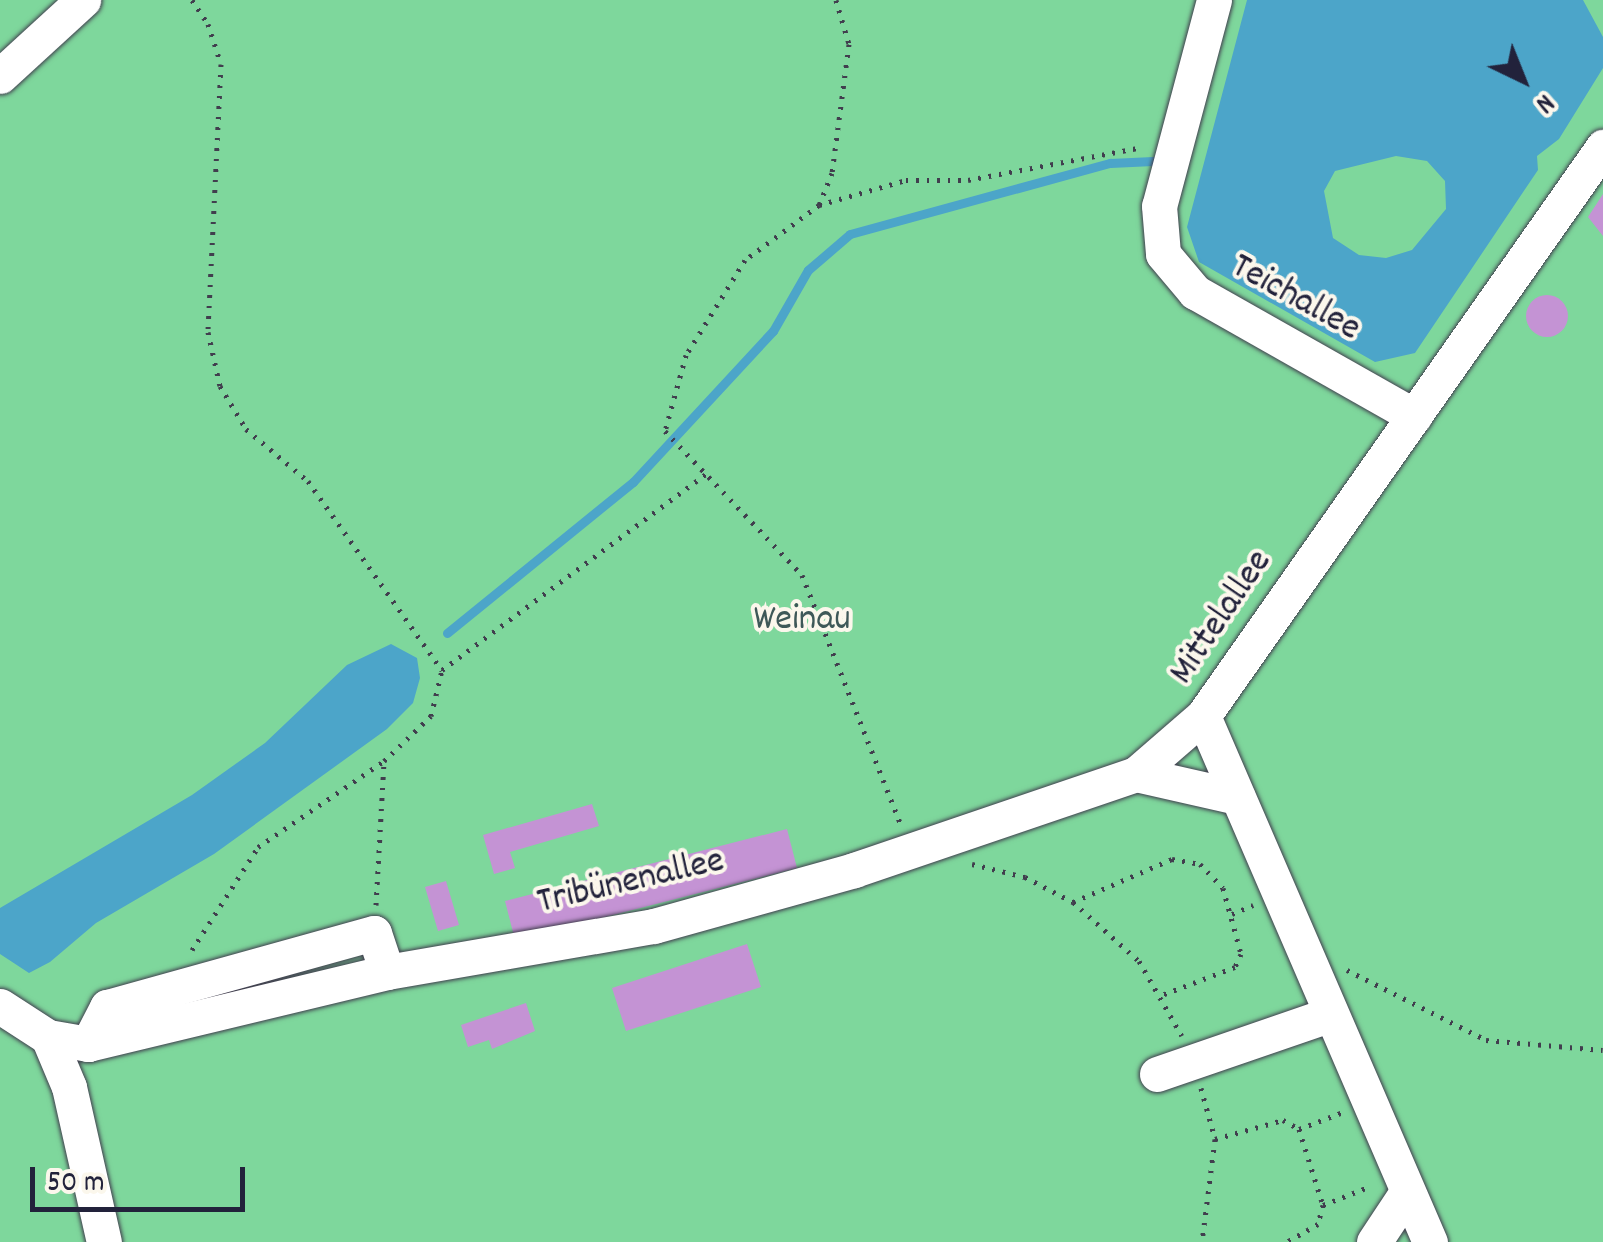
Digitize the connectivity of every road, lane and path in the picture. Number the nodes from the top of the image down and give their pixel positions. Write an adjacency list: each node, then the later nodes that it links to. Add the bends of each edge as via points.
1 (83, 0): 5 (street)
2 (192, 0): 11 (path, via 222,64 208,332 220,386 246,429 308,481)
3 (836, 0): 8 (path, via 849,44 832,173)
4 (1214, 0): 7 (street, Teichallee)
5 (0, 76)
6 (1603, 147): 9 (street, Mittelallee)
7 (1171, 160): 8 (path, via 1141,146 968,180 906,180); 9 (street, Teichallee, via 1159,206 1162,254 1195,292)
8 (819, 205): 10 (path, via 745,260 686,355 665,431)
9 (1414, 416): 12 (street, Mittelallee)
10 (707, 473): 11 (path); 16 (path, via 802,575)
11 (442, 670): 13 (path, via 431,716)
12 (1203, 716): 14 (street, Tribünenallee); 15 (street, Mittelallee)
13 (384, 760): 19 (path); 22 (path, via 258,847)
14 (1136, 774): 15 (street); 16 (street, Tribünenallee)
15 (1237, 797): 20 (street, Mittelallee)
16 (912, 850): 21 (street, Tribünenallee, via 654,926)
17 (968, 864): 18 (path, via 1025,878)
18 (1073, 902): 23 (path, via 1140,961); 23 (path, via 1172,859 1200,864 1223,888 1242,954 1235,967)
19 (374, 933): 21 (street); 22 (street)
20 (1309, 964): 25 (street, Mittelallee); 28 (path, via 1352,971 1486,1040)
21 (386, 972): 27 (street, Tribünenallee)
22 (166, 990): 27 (street, via 108,1007)
23 (1162, 995): 29 (path)
24 (0, 1006): 26 (street)
25 (1331, 1014): 29 (street); 31 (street, Mittelallee)
26 (48, 1037): 27 (street, Tribünenallee); 36 (street, via 68,1087)
27 (88, 1044)
28 (1603, 1050)
29 (1194, 1064): 30 (street); 33 (path)
30 (1157, 1074)
31 (1369, 1102): 32 (path); 34 (street, Mittelallee)
32 (1298, 1129): 33 (path, via 1283,1120); 35 (path)
33 (1214, 1139): 37 (path)
34 (1404, 1183): 35 (path); 39 (street); 40 (street, Mittelallee)
35 (1323, 1205): 38 (path, via 1318,1224)
36 (104, 1242)
37 (1202, 1242)
38 (1287, 1242)
39 (1374, 1242)
40 (1430, 1242)

